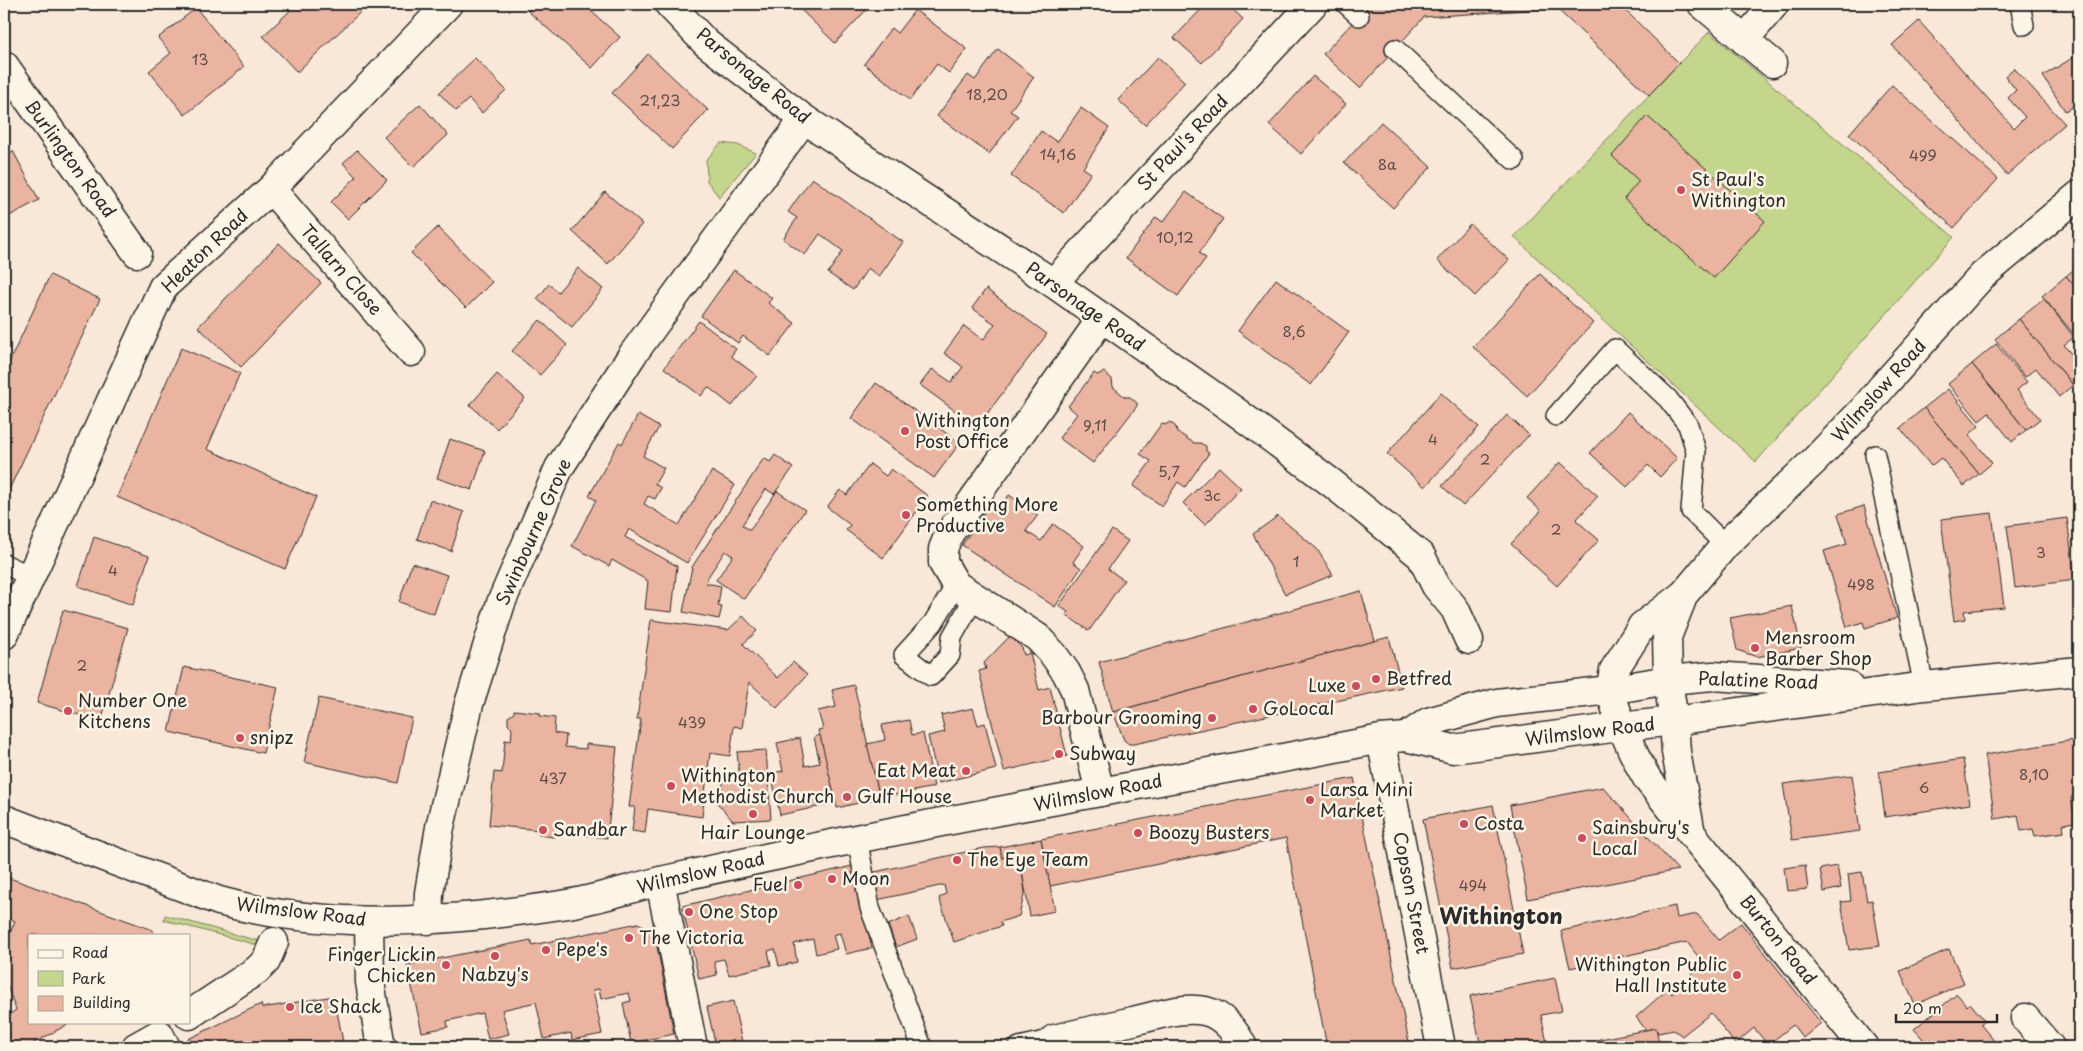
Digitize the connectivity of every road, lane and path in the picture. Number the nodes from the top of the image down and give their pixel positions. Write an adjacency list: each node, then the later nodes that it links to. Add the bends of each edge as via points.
1 (448, 4): 15 (street, Heaton Road)
2 (669, 4): 13 (street, Parsonage Road, via 706,43)
3 (1313, 4): 18 (street, St Paul's Road)
4 (1702, 4): 8 (street)
5 (2020, 4): 7 (lane)
6 (1774, 6): 8 (street)
7 (2024, 25)
8 (1744, 40): 10 (street)
9 (1395, 49): 14 (lane)
10 (1772, 63)
11 (4, 65): 12 (street, Burlington Road)
12 (13, 97): 17 (street, Burlington Road)
13 (804, 119): 18 (street, Parsonage Road); 44 (street, Swinbourne Grove, via 633,354 559,468 501,603 469,704 440,827)
14 (1514, 160)
15 (270, 189): 20 (street, Tallarn Close); 25 (street, Heaton Road, via 162,287)
16 (2079, 195): 23 (street, Wilmslow Road, via 1982,276 1822,454)
17 (137, 253)
18 (1053, 283): 19 (street, Parsonage Road)
19 (1102, 318): 26 (street, via 949,534 943,549 943,563); 31 (street, Parsonage Road, via 1326,478 1421,556 1436,586 1455,609)
20 (411, 352)
21 (1556, 416): 23 (lane, via 1615,349 1668,399 1688,425 1696,451 1691,512)
22 (1875, 455): 34 (lane)
23 (1725, 545): 27 (street, Wilmslow Road)
24 (4, 564): 25 (lane)
25 (30, 576): 29 (street, Heaton Road)
26 (965, 592): 28 (lane); 30 (lane); 39 (street, via 1036,637 1066,672 1075,690)
27 (1684, 594): 33 (street, Wilmslow Road, via 1668,637); 35 (street, Wilmslow Road, via 1642,626 1614,670)
28 (932, 623): 30 (lane); 30 (lane, via 904,655 931,676 950,654)
29 (4, 635)
30 (952, 637)
31 (1469, 640)
32 (2079, 671): 34 (street, Palatine Road)
33 (1668, 680): 34 (street, Palatine Road, via 1713,676); 35 (street, Palatine Road); 36 (street, Wilmslow Road)
34 (1915, 688): 36 (street, Palatine Road)
35 (1610, 690): 37 (street, Burton Road); 38 (street, Wilmslow Road, via 1497,703 1428,722)
36 (1674, 721): 37 (street, Wilmslow Road); 41 (street, Burton Road, via 1676,752)
37 (1620, 727): 38 (street, Wilmslow Road, via 1453,749); 41 (street, Burton Road, via 1648,780)
38 (1393, 738): 39 (street, Wilmslow Road); 55 (street, Copson Street)
39 (1100, 792): 42 (street, Wilmslow Road)
40 (4, 819): 45 (street, Wilmslow Road, via 219,901 279,913)
41 (1691, 832): 56 (street, Burton Road)
42 (857, 838): 43 (street, Wilmslow Road); 52 (lane, via 870,908)
43 (660, 881): 44 (street, Wilmslow Road, via 563,905); 51 (street)
44 (428, 920): 45 (street, Wilmslow Road)
45 (369, 922): 50 (street, via 370,982)
46 (274, 942): 47 (street, via 266,961 257,970)
47 (190, 1013)
48 (2025, 1018): 57 (street)
49 (1054, 1039): 53 (lane); 54 (street, via 1176,1011 1205,1011 1225,1022)
50 (381, 1047)
51 (693, 1047)
52 (922, 1047)
53 (1019, 1047)
54 (1243, 1047)
55 (1441, 1047)
56 (1864, 1047)
57 (2050, 1047)

